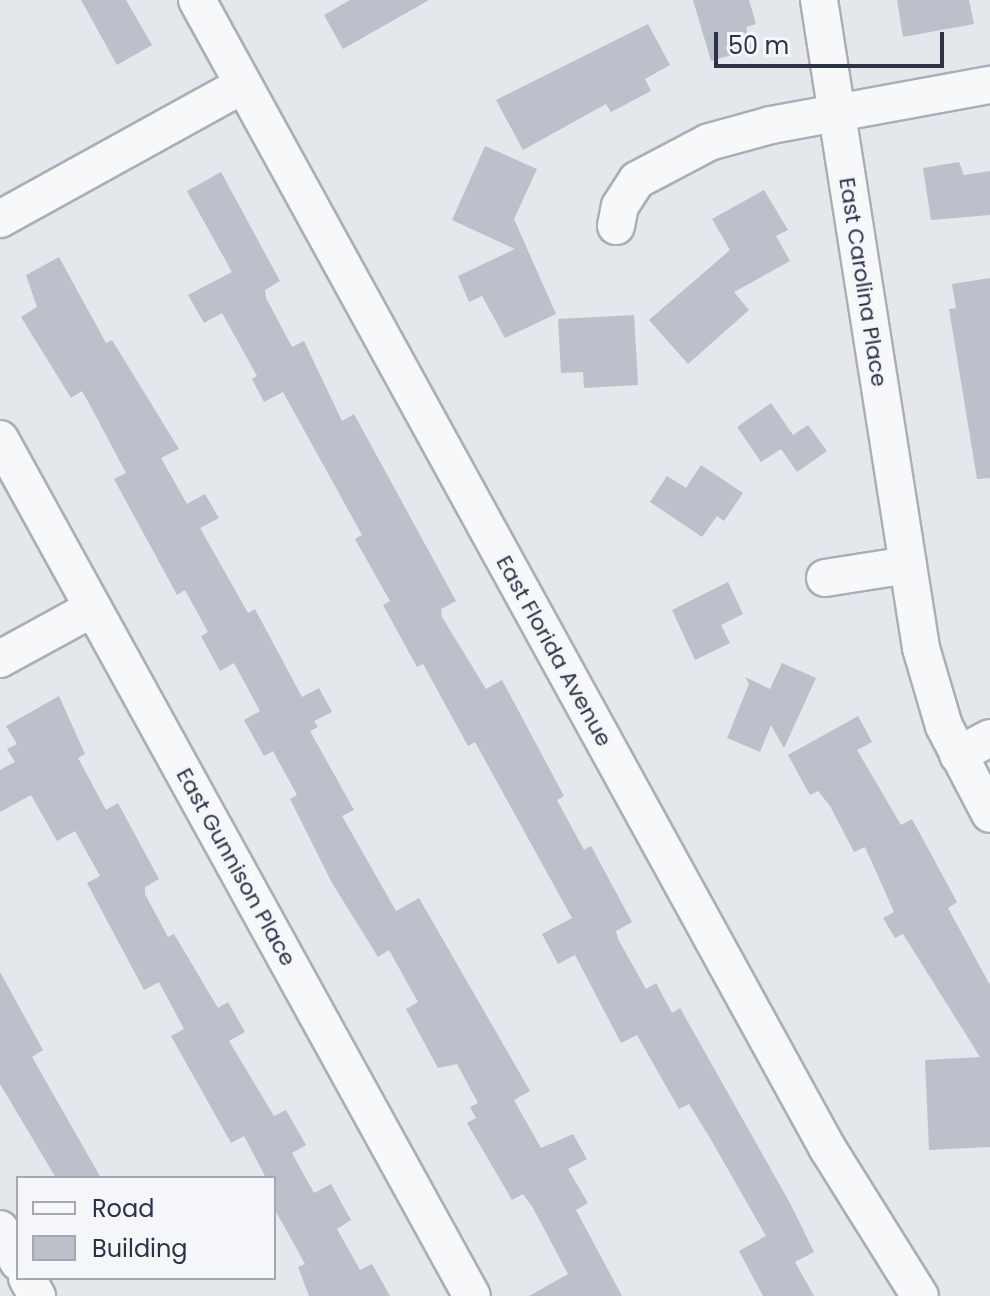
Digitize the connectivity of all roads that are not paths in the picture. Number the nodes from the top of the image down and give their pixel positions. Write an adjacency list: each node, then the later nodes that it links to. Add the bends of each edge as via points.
1 (197, 0): 3 (street, East Florida Avenue)
2 (819, 0): 5 (street, East Carolina Place)
3 (243, 85): 6 (street); 19 (street, East Florida Avenue, via 828,1149)
4 (990, 85): 5 (street)
5 (836, 113): 7 (street, via 735,133 658,165 631,185); 9 (street, East Carolina Place)
6 (0, 219)
7 (616, 226)
8 (0, 439): 11 (street, East Gunnison Place)
9 (908, 565): 10 (street); 14 (street, East Carolina Place, via 928,676)
10 (825, 578)
11 (93, 608): 12 (street); 18 (street, East Gunnison Place)
12 (0, 659)
13 (990, 738): 14 (street)
14 (958, 755): 15 (street, East Carolina Place)
15 (990, 814)
16 (0, 1229): 17 (street)
17 (16, 1258)
18 (472, 1296)
19 (920, 1296)

